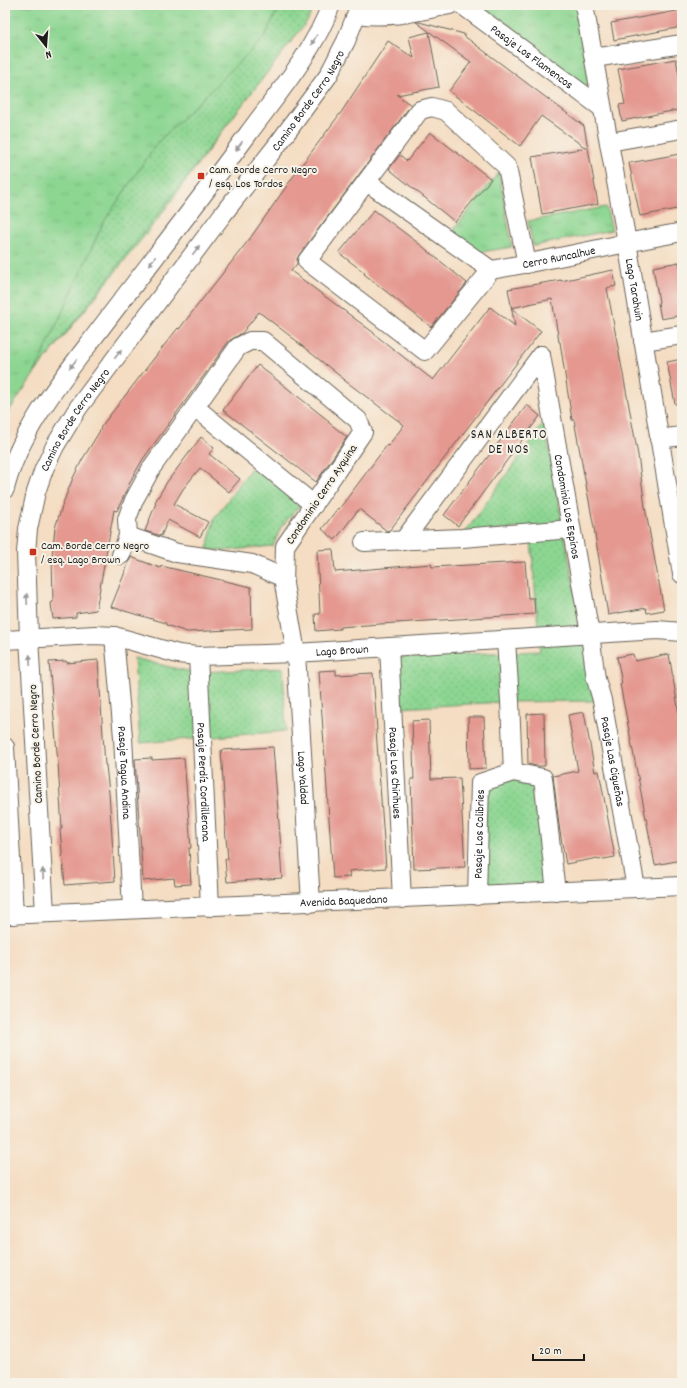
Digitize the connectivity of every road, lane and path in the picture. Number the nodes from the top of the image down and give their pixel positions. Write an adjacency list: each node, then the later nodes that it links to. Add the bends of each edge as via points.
1 (331, 5): 21 (street, one-way to 21, via 312,43 292,74 62,379 30,428)
2 (450, 5): 5 (street, via 386,16 371,16)
3 (462, 5): 8 (street, Pasaje Los Flamencos)
4 (584, 5): 7 (street, Lago Tarahuin)
5 (358, 10): 34 (street, Camino Borde Cerro Negro, one-way to 5, via 26,552 28,529 36,492 54,446 82,402 328,76)
6 (682, 44): 7 (street)
7 (594, 58): 8 (street, Lago Tarahuin)
8 (602, 108): 10 (street, Lago Tarahuin)
9 (682, 129): 10 (street)
10 (608, 142): 13 (street, Lago Tarahuin)
11 (368, 182): 14 (street, via 420,110 432,107 446,111 507,167); 15 (street); 15 (street, via 307,261 425,351)
12 (682, 232): 13 (street, Cerro Runcalhue)
13 (627, 242): 14 (street, Cerro Runcalhue); 17 (street, Lago Tarahuin)
14 (527, 264): 15 (street, Cerro Runcalhue)
15 (491, 270)
16 (682, 335): 17 (street)
17 (643, 341): 20 (street, Lago Tarahuin)
18 (195, 407): 22 (street); 22 (street, Condominio Cerro Ayquina, via 238,347 250,340 263,341 358,420 363,432); 25 (street, via 152,467 134,500 127,520)
19 (682, 436): 20 (street)
20 (660, 439): 24 (street, Lago Tarahuin)
21 (5, 489)
22 (314, 505): 30 (street, Condominio Cerro Ayquina, via 285,546)
23 (571, 529): 26 (street); 26 (street, Condominio Los Espinos, via 541,355); 32 (street, Condominio Los Espinos)
24 (679, 534): 29 (street, Lago Tarahuin)
25 (128, 536): 28 (street); 30 (street, via 177,553 252,564)
26 (403, 541): 27 (street)
27 (364, 542)
28 (121, 555)
29 (682, 574)
30 (284, 578): 38 (street, Condominio Cerro Ayquina)
31 (682, 632): 32 (street, Lago Brown, via 657,630)
32 (590, 634): 36 (street, Lago Brown); 43 (street, Pasaje Las Cigueñas, via 596,679)
33 (114, 636): 34 (street, Lago Brown); 39 (street, Lago Brown, via 178,654); 49 (street, Pasaje Tagua Andina, via 123,737)
34 (29, 638): 35 (street, Lago Brown); 50 (street, Camino Borde Cerro Negro, one-way to 34)
35 (5, 640)
36 (506, 640): 37 (street, Lago Brown); 41 (street)
37 (389, 647): 38 (street, Lago Brown); 46 (street, Pasaje Los Chirihues)
38 (296, 652): 39 (street, Lago Brown); 47 (street, Lago Yaldad)
39 (198, 656): 48 (street, Pasaje Perdíz Cordillerana)
40 (5, 747): 51 (street)
41 (513, 772): 44 (street, Pasaje Los Colibries, via 543,778); 45 (street, Pasaje Los Colibries, via 480,783)
42 (682, 886): 43 (street, Avenida Baquedano)
43 (636, 888): 44 (street, Avenida Baquedano)
44 (556, 892): 45 (street, Avenida Baquedano)
45 (477, 896): 46 (street, Avenida Baquedano)
46 (402, 899): 47 (street, Avenida Baquedano)
47 (311, 903): 48 (street, Avenida Baquedano)
48 (210, 907): 49 (street, Avenida Baquedano)
49 (132, 910): 50 (street, Avenida Baquedano)
50 (45, 913): 51 (street, Avenida Baquedano)
51 (10, 915)

